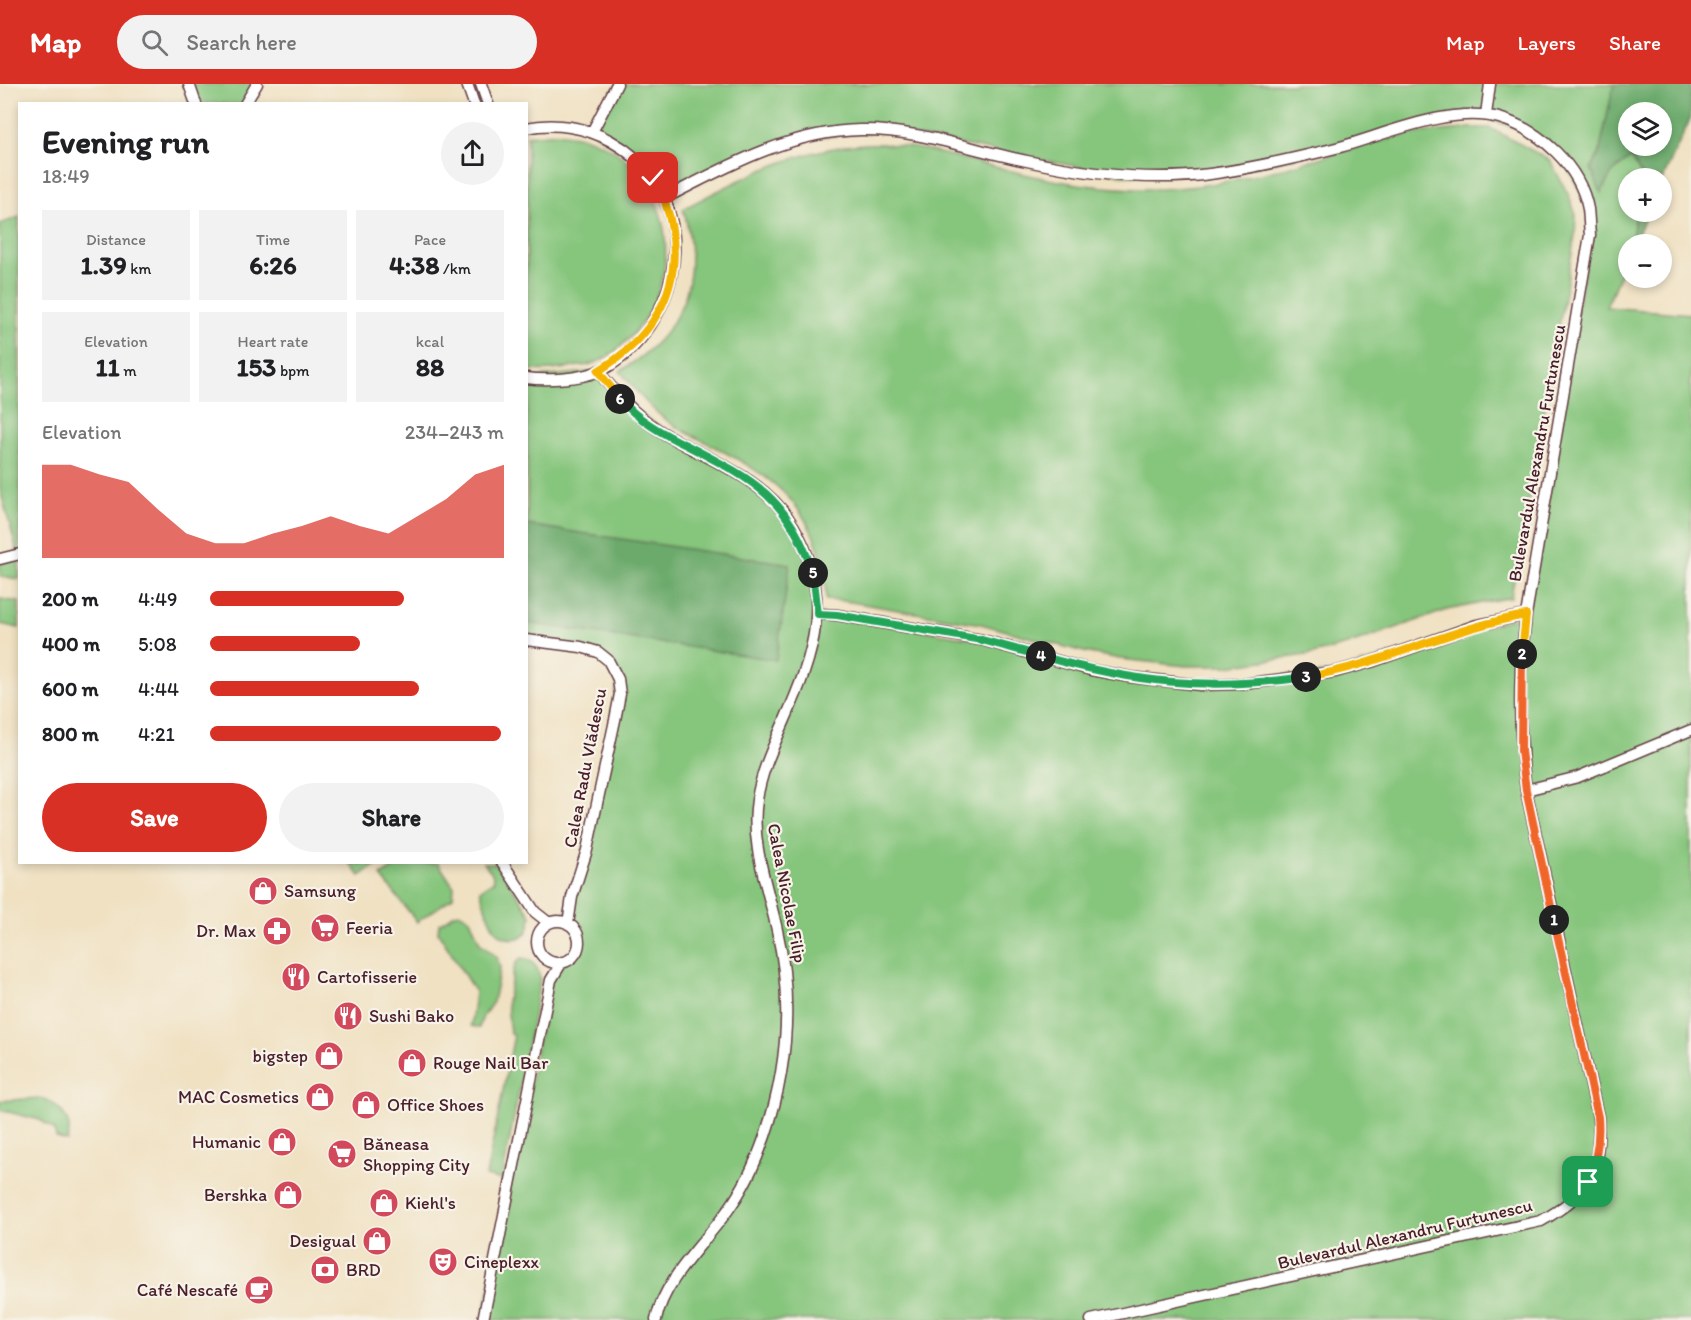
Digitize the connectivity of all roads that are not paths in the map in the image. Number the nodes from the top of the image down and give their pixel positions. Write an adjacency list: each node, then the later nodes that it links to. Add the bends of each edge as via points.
1 (189, 84): 7 (street)
2 (256, 84): 8 (street)
3 (467, 84): 9 (street)
4 (481, 84): 10 (street)
5 (617, 84): 13 (street)
6 (1490, 84): 11 (street)
7 (195, 102)
8 (246, 102)
9 (473, 102)
10 (487, 102)
11 (1486, 115): 14 (street, via 1436,119 1256,167 1172,177 1079,171 888,131 827,133 771,147); 20 (street, Bulevardul Alexandru Furtunescu, via 1527,130 1549,144 1566,164 1588,208 1590,235)
12 (528, 128): 13 (street, via 558,126)
13 (592, 132): 14 (street, via 631,155)
14 (665, 198): 15 (street, via 675,258 666,298 633,347)
15 (598, 371): 16 (street, via 555,379); 19 (street, Calea Nicolae Filip, via 626,406 655,429 742,476 776,503 793,525 808,556)
16 (528, 378)
17 (18, 554): 18 (street)
18 (0, 559)
19 (818, 614): 20 (street, via 982,640 1091,670 1200,685 1244,684 1335,672 1477,625); 32 (street, Calea Nicolae Filip, via 806,670 766,765 757,800 756,838 787,989 786,1041 775,1103 744,1183 666,1290)
20 (1526, 615): 23 (street, Bulevardul Alexandru Furtunescu, via 1521,669 1521,751)
21 (528, 640): 25 (street, Calea Radu Vlădescu, via 598,651 618,679 620,694 608,753 587,850)
22 (1691, 730): 23 (street, via 1578,777)
23 (1526, 790): 33 (street, Bulevardul Alexandru Furtunescu, via 1598,1117 1596,1164 1577,1197 1541,1221)
24 (503, 864): 27 (street)
25 (572, 897): 26 (street, Calea Radu Vlădescu); 27 (street, Calea Radu Vlădescu)
26 (568, 924): 27 (street); 29 (street, via 577,933 578,945 573,956)
27 (548, 925): 28 (street, via 537,943)
28 (546, 959): 29 (street); 30 (street)
29 (562, 962): 30 (street)
30 (551, 980): 31 (street)
31 (483, 1320)
32 (656, 1320)
33 (1091, 1320)

